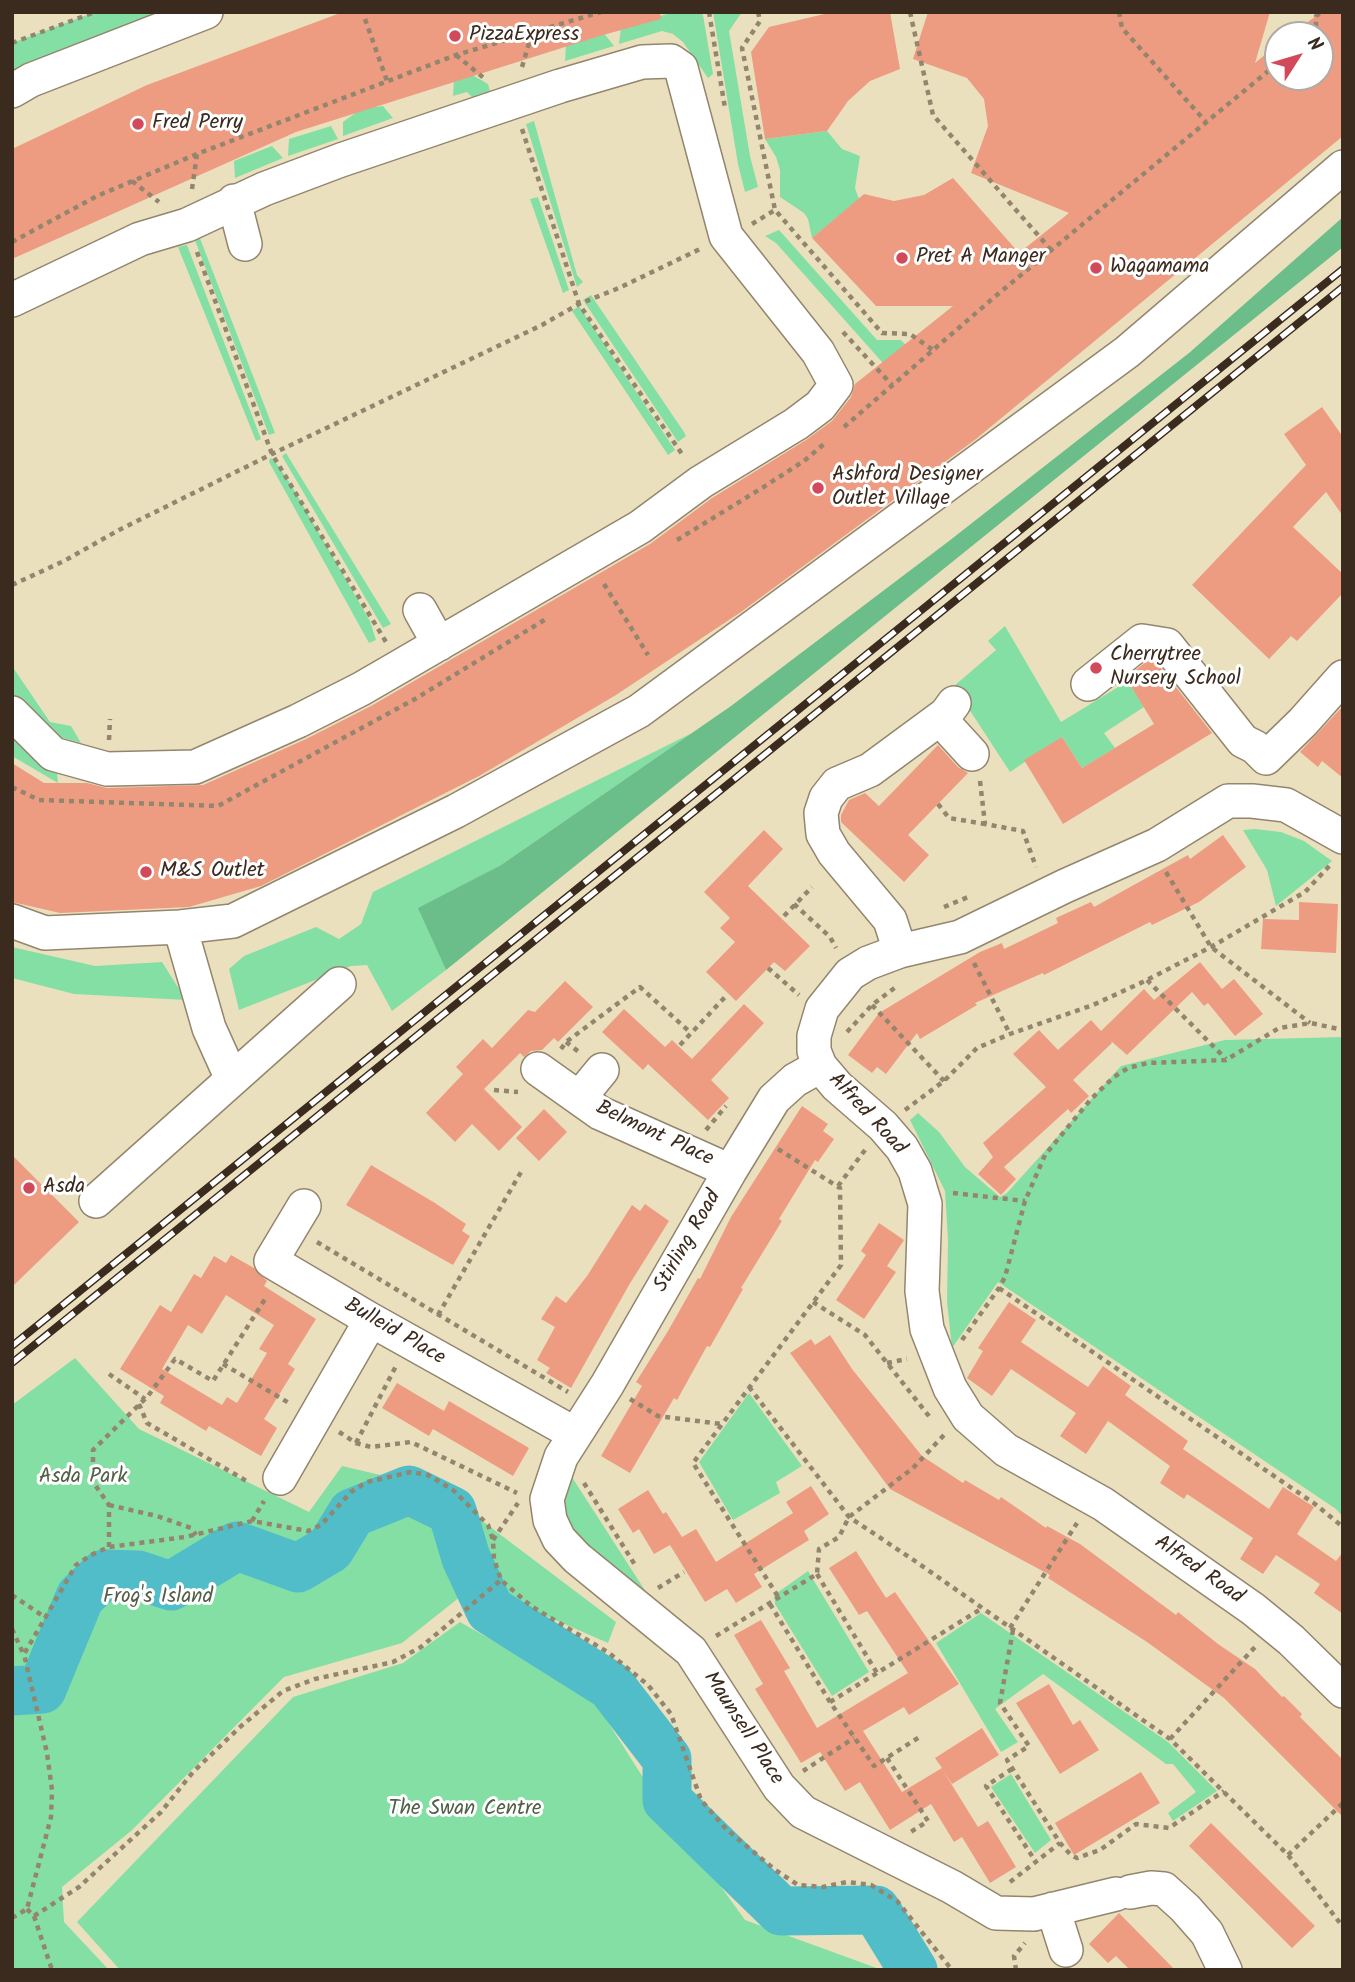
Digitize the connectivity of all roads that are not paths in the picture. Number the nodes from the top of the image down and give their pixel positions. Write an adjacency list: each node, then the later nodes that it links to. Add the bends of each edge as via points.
1 (206, 12): 2 (street)
2 (12, 91)
3 (1343, 167): 15 (street, via 1128,352 639,711 456,811 233,921)
4 (233, 201): 5 (street); 6 (street); 8 (street, via 513,102 642,62 671,61 681,68 726,236 818,352 836,385 820,406 796,424 701,482 640,527)
5 (245, 244)
6 (12, 300)
7 (420, 610): 8 (street)
8 (439, 644): 11 (street, via 298,722 195,767 107,769 53,754)
9 (1343, 677): 10 (street, via 1266,758 1243,741 1167,645 1142,641)
10 (1088, 684)
11 (12, 713)
12 (972, 754): 16 (street, via 947,711 870,770 837,784 821,813 822,834 890,920)
13 (1341, 845): 16 (street, Alfred Road, via 1286,805 1228,802 1157,845 960,937)
14 (12, 921): 15 (street, via 45,933)
15 (180, 927): 21 (street, via 209,1028)
16 (900, 951): 18 (street, Alfred Road, via 849,974 822,1009 814,1036)
17 (339, 984): 21 (street)
18 (820, 1066): 23 (street, Stirling Road, via 774,1099); 29 (street, Alfred Road, via 883,1126 915,1171 925,1204 922,1291 927,1329 950,1388 956,1426 1092,1499 1242,1601 1292,1640)
19 (602, 1070): 22 (street, Belmont Place)
20 (540, 1071): 22 (street, Belmont Place)
21 (232, 1079): 24 (street)
22 (579, 1098): 23 (street, Belmont Place, via 600,1113)
23 (730, 1171): 27 (street, Stirling Road)
24 (96, 1201)
25 (297, 1216): 26 (street, Bulleid Place, via 271,1261)
26 (371, 1320): 27 (street, Bulleid Place); 28 (street)
27 (568, 1445): 30 (street, Maunsell Place, via 547,1499 559,1539 691,1651 779,1787 803,1812 996,1913 1018,1915)
28 (269, 1482)
29 (1343, 1691)
30 (1053, 1909): 31 (street); 32 (street, Maunsell Place, via 1164,1889 1207,1933)
31 (1066, 1950)
32 (1225, 1970)

